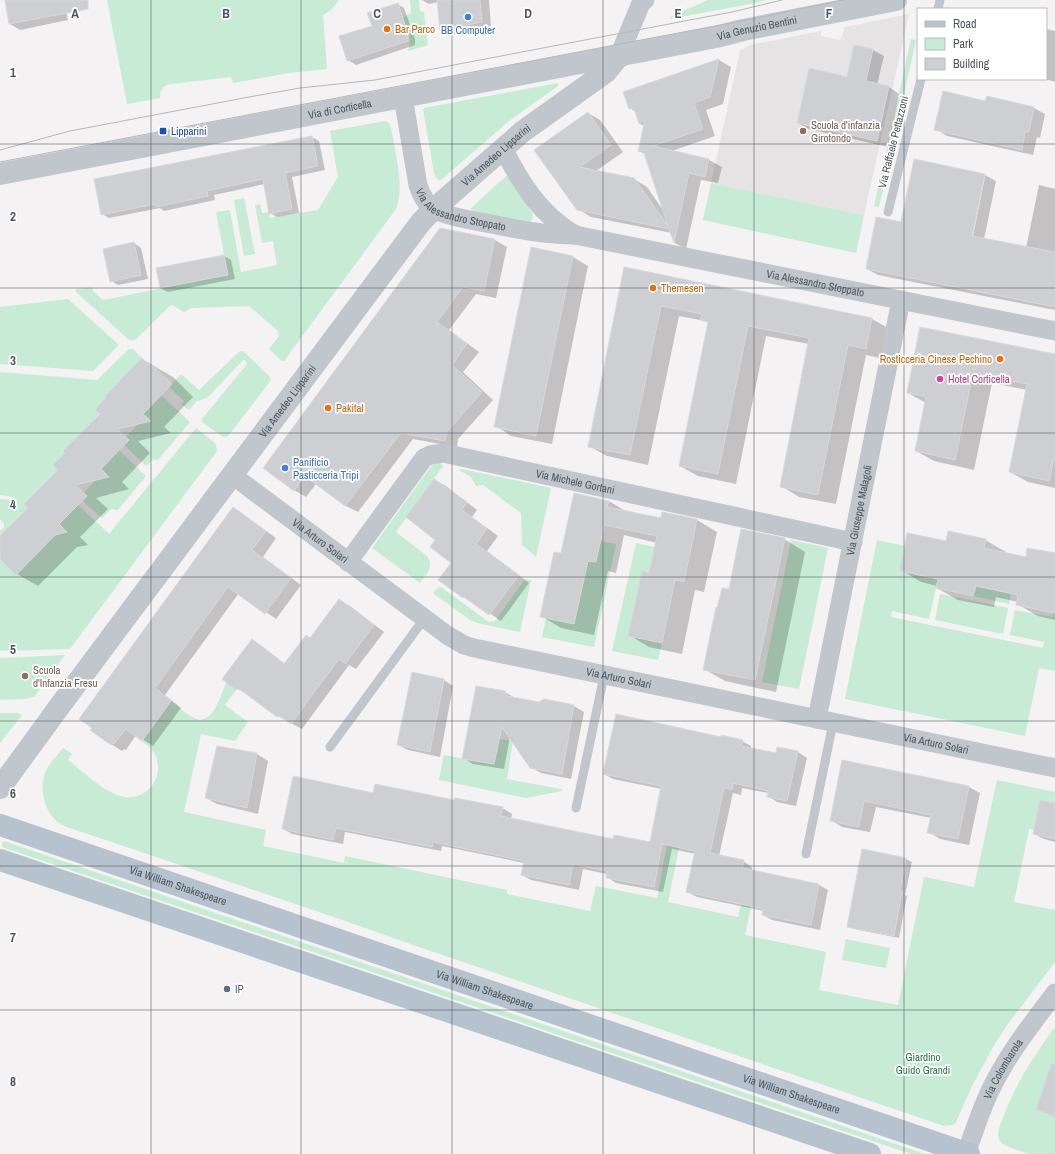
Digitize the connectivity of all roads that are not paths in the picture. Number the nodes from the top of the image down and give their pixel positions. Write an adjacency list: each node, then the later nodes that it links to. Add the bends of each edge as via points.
1 (645, 0): 3 (street, via 641,3)
2 (896, 0): 3 (street, Via Genuzio Bentini)
3 (619, 56): 5 (street, Via di Corticella); 6 (street, Via Amedeo Lipparini, via 606,72 532,124)
4 (921, 80): 9 (lane, Via Raffaele Pettazzoni)
5 (403, 97): 7 (street, Via di Corticella); 8 (street, Via Alessandro Stoppato, via 418,184 423,198)
6 (503, 148): 8 (street, Via Amedeo Lipparini); 10 (street, Via Alessandro Stoppato, via 531,195 548,215)
7 (0, 174)
8 (434, 209): 10 (street, Via Alessandro Stoppato, via 466,219 532,232); 13 (street, Via Amedeo Lipparini, via 415,230)
9 (888, 212)
10 (575, 235): 11 (street, Via Alessandro Stoppato)
11 (901, 300): 12 (street, Via Alessandro Stoppato); 14 (street, Via Giuseppe Malagoli)
12 (1055, 331)
13 (232, 475): 15 (street, Via Arturo Solari); 21 (street, Via Amedeo Lipparini)
14 (852, 542): 15 (street, Via Michele Gortani, via 436,453 424,458); 18 (street, Via Giuseppe Malagoli)
15 (348, 562): 16 (street, Via Arturo Solari)
16 (424, 619): 17 (street, Via Arturo Solari, via 456,640 474,648); 19 (lane)
17 (604, 676): 18 (street, Via Arturo Solari); 22 (lane)
18 (825, 721): 20 (street, Via Arturo Solari); 24 (lane)
19 (330, 748)
20 (1055, 768)
21 (0, 788)
22 (576, 808)
23 (0, 825): 28 (main road, Via William Shakespeare)
24 (806, 854)
25 (0, 860): 27 (main road)
26 (1055, 993): 28 (street, Via Colombarola, via 1017,1043 997,1077 988,1094)
27 (870, 1154)
28 (968, 1154)

